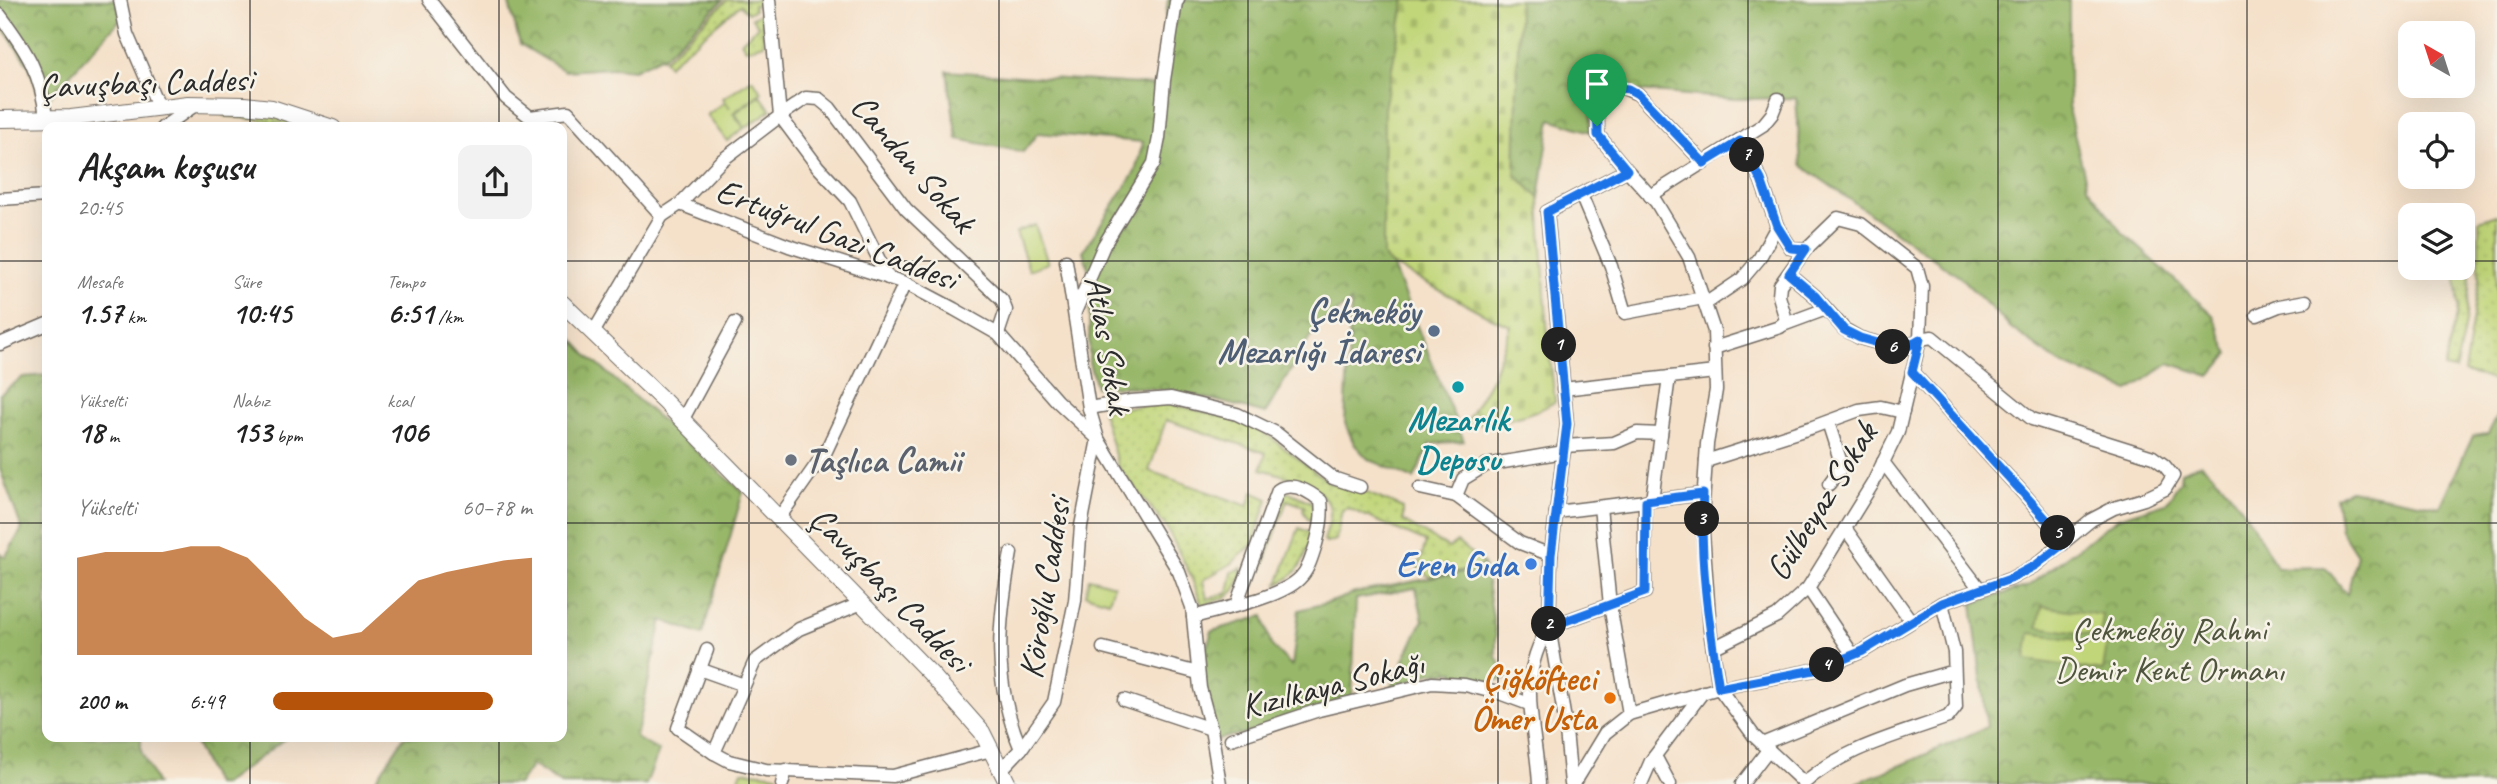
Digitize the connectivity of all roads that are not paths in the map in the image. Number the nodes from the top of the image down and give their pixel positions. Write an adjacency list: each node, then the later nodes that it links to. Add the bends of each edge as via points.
1 (120, 0): 8 (street, via 127,33)
2 (429, 0): 22 (street, via 506,98 530,117 568,111)
3 (769, 0): 9 (street)
4 (1178, 0): 33 (street, via 1154,163 1104,245)
5 (0, 15): 10 (street, via 32,63)
6 (1778, 99): 14 (street, via 1763,125)
7 (195, 105): 8 (main road, Çavuşbaşı Caddesi); 12 (street); 13 (main road, Çavuşbaşı Caddesi, via 272,108)
8 (159, 108): 10 (main road, Çavuşbaşı Caddesi)
9 (780, 116): 21 (street, via 721,161); 27 (street, via 850,201); 39 (street, Candan Sokak, via 806,98 820,99 830,108 906,209 1002,300 1006,310)
10 (47, 118): 11 (main road, Çavuşbaşı Caddesi)
11 (0, 119)
12 (171, 122)
13 (315, 122)
14 (1740, 141): 15 (street); 23 (street, via 1761,180)
15 (1704, 163): 16 (street, via 1638,94 1606,86 1597,90 1598,135); 19 (street)
16 (1627, 170): 17 (street); 19 (street)
17 (1581, 195): 29 (street, via 1625,313); 46 (street, via 1547,212)
18 (42, 196): 20 (street)
19 (1650, 196): 29 (street, via 1689,257)
20 (0, 199)
21 (680, 204): 22 (street); 27 (street, Ertuğrul Gazi Caddesi)
22 (662, 216): 38 (street)
23 (1777, 226): 24 (street, via 1791,248); 29 (street, via 1759,260 1742,279)
24 (1806, 249): 26 (street); 40 (street, Gülbeyaz Sokak, via 1838,218 1871,231 1917,268 1922,286)
25 (1066, 261): 33 (street, Atlas Sokak)
26 (1789, 274): 32 (street); 37 (street, via 1780,285 1786,320)
27 (888, 278): 28 (street, Ertuğrul Gazi Caddesi)
28 (905, 283): 39 (street, Ertuğrul Gazi Caddesi); 64 (street, via 827,451)
29 (1704, 301): 42 (street, via 1714,331)
30 (2306, 301): 34 (street)
31 (567, 308): 38 (main road, Çavuşbaşı Caddesi)
32 (1826, 309): 37 (street); 40 (street, via 1844,330 1860,338 1892,347)
33 (1075, 312): 47 (street, Atlas Sokak)
34 (2257, 315)
35 (735, 323): 49 (street)
36 (42, 326): 41 (street)
37 (1780, 327): 42 (street)
38 (593, 333): 49 (main road, Çavuşbaşı Caddesi)
39 (998, 334): 52 (street, Ertuğrul Gazi Caddesi)
40 (1920, 339): 44 (street, Gülbeyaz Sokak); 66 (street, via 1932,337 2032,419 2153,457 2173,476 2165,489 2091,520)
41 (0, 344)
42 (1714, 348): 43 (street)
43 (1715, 372): 45 (street); 54 (street)
44 (1912, 372): 48 (street, Gülbeyaz Sokak); 66 (street, via 2024,494)
45 (1668, 377): 46 (street); 51 (street)
46 (1563, 389): 53 (street)
47 (1089, 408): 52 (street, Atlas Sokak); 57 (street, via 1171,397 1237,414 1276,433 1333,478)
48 (1903, 412): 50 (street, via 1881,407); 55 (street, Gülbeyaz Sokak)
49 (683, 419): 64 (main road, Çavuşbaşı Caddesi)
50 (1828, 422): 54 (street); 56 (street, via 1842,466)
51 (1661, 434): 53 (street, via 1637,433 1614,443); 61 (street)
52 (1098, 439): 75 (street, Ertuğrul Gazi Caddesi, via 1179,572); 94 (street, Köroğlu Caddesi, via 1081,526 1075,601 1054,702)
53 (1564, 449): 60 (street, via 1486,465 1463,479); 63 (street)
54 (1706, 461): 59 (street)
55 (1883, 462): 65 (street, Gülbeyaz Sokak); 70 (street)
56 (1829, 484)
57 (1360, 487)
58 (1420, 488): 60 (street)
59 (1703, 494): 61 (street); 79 (street)
60 (1456, 496): 68 (street, via 1520,543)
61 (1649, 501): 62 (street); 74 (street, via 1645,592)
62 (1600, 507): 63 (street); 74 (street)
63 (1556, 512): 68 (street)
64 (779, 518): 71 (main road, Çavuşbaşı Caddesi)
65 (1845, 528): 69 (street, Gülbeyaz Sokak); 76 (street)
66 (2063, 544): 70 (street, via 2036,565)
67 (1011, 553): 94 (street, via 1001,609 1000,662 1009,721)
68 (1551, 555): 77 (street)
69 (1808, 588): 79 (street, Gülbeyaz Sokak, via 1777,616); 81 (street)
70 (1980, 589): 72 (street)
71 (862, 603): 85 (street, via 799,629 754,661); 95 (main road, Çavuşbaşı Caddesi, via 939,682 982,732)
72 (1942, 603): 76 (street); 83 (street)
73 (1236, 605): 73 (street, via 1282,591 1303,575 1323,517 1321,501 1312,494 1290,486 1278,490); 75 (street)
74 (1610, 606): 77 (street); 90 (street)
75 (1193, 617): 84 (street, Ertuğrul Gazi Caddesi)
76 (1910, 621): 81 (street)
77 (1549, 627): 89 (street, via 1530,670); 104 (street)
78 (1103, 648): 84 (street)
79 (1713, 648): 86 (street)
80 (707, 650): 82 (street)
81 (1853, 655): 86 (street, via 1819,669)
82 (699, 669): 85 (street); 96 (street, via 678,727)
83 (1954, 671): 93 (street, via 1905,685); 108 (street, via 1956,707 1948,717 1853,752 1825,766)
84 (1198, 673): 91 (street, Ertuğrul Gazi Caddesi)
85 (744, 685): 96 (street)
86 (1719, 688): 87 (street); 93 (street)
87 (1703, 692): 90 (street); 97 (street)
88 (1125, 700): 91 (street)
89 (1529, 704): 92 (street, Kızılkaya Sokağı, via 1465,685 1432,683 1319,710); 103 (street)
90 (1629, 714): 104 (street, via 1605,733)
91 (1211, 729): 102 (street, Ertuğrul Gazi Caddesi)
92 (1231, 739)
93 (1765, 747): 107 (street); 108 (street)
94 (1021, 749): 99 (street, Köroğlu Caddesi)
95 (991, 750): 99 (main road, Çavuşbaşı Caddesi); 100 (street)
96 (714, 753): 98 (street, via 729,761)
97 (1655, 756): 105 (street); 106 (street)
98 (786, 771): 100 (street); 101 (street)
99 (1004, 777)
100 (883, 780)
101 (782, 784)
102 (1220, 784)
103 (1539, 784)
104 (1573, 784)
105 (1641, 784)
106 (1670, 784)
107 (1742, 784)
108 (1804, 784)

